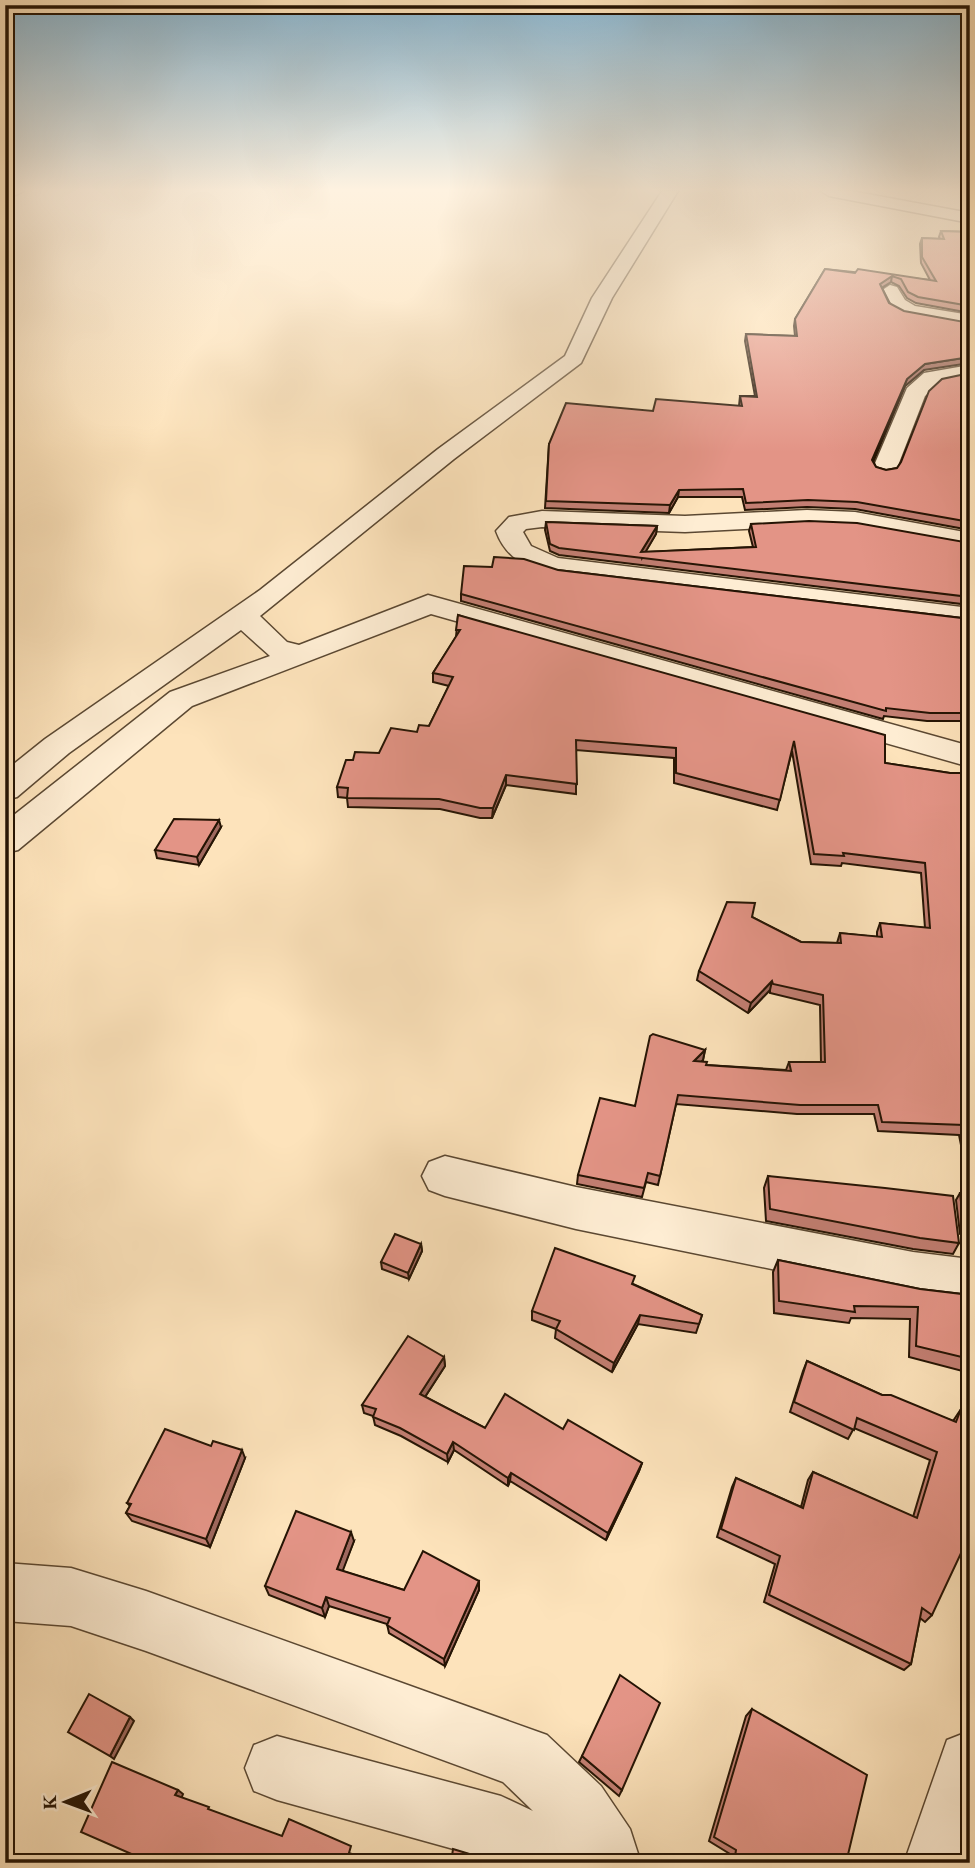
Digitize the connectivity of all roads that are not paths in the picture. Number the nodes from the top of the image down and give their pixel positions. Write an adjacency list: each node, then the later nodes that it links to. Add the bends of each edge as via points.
1 (615, 278): 7 (street, via 573,359)
2 (890, 291): 3 (street, via 897,304 910,311)
3 (970, 321)
4 (970, 371): 5 (street, via 932,377 915,393)
5 (885, 468)
6 (970, 541): 8 (street, via 855,520 807,518 685,524 542,519 518,522 509,531 523,555 597,573)
7 (242, 615): 9 (street, via 276,648); 11 (street, via 57,746)
8 (970, 617)
9 (300, 655): 10 (street, via 428,604); 12 (street, via 181,699)
10 (970, 757)
11 (5, 789)
12 (5, 841)
13 (445, 1176): 14 (street, via 576,1208 913,1275)
14 (970, 1282)
15 (5, 1592): 19 (street, via 71,1597 524,1758 578,1809)
16 (970, 1763): 20 (street)
17 (277, 1769): 18 (street, via 501,1829)
18 (556, 1863)
19 (608, 1863)
20 (937, 1863)

